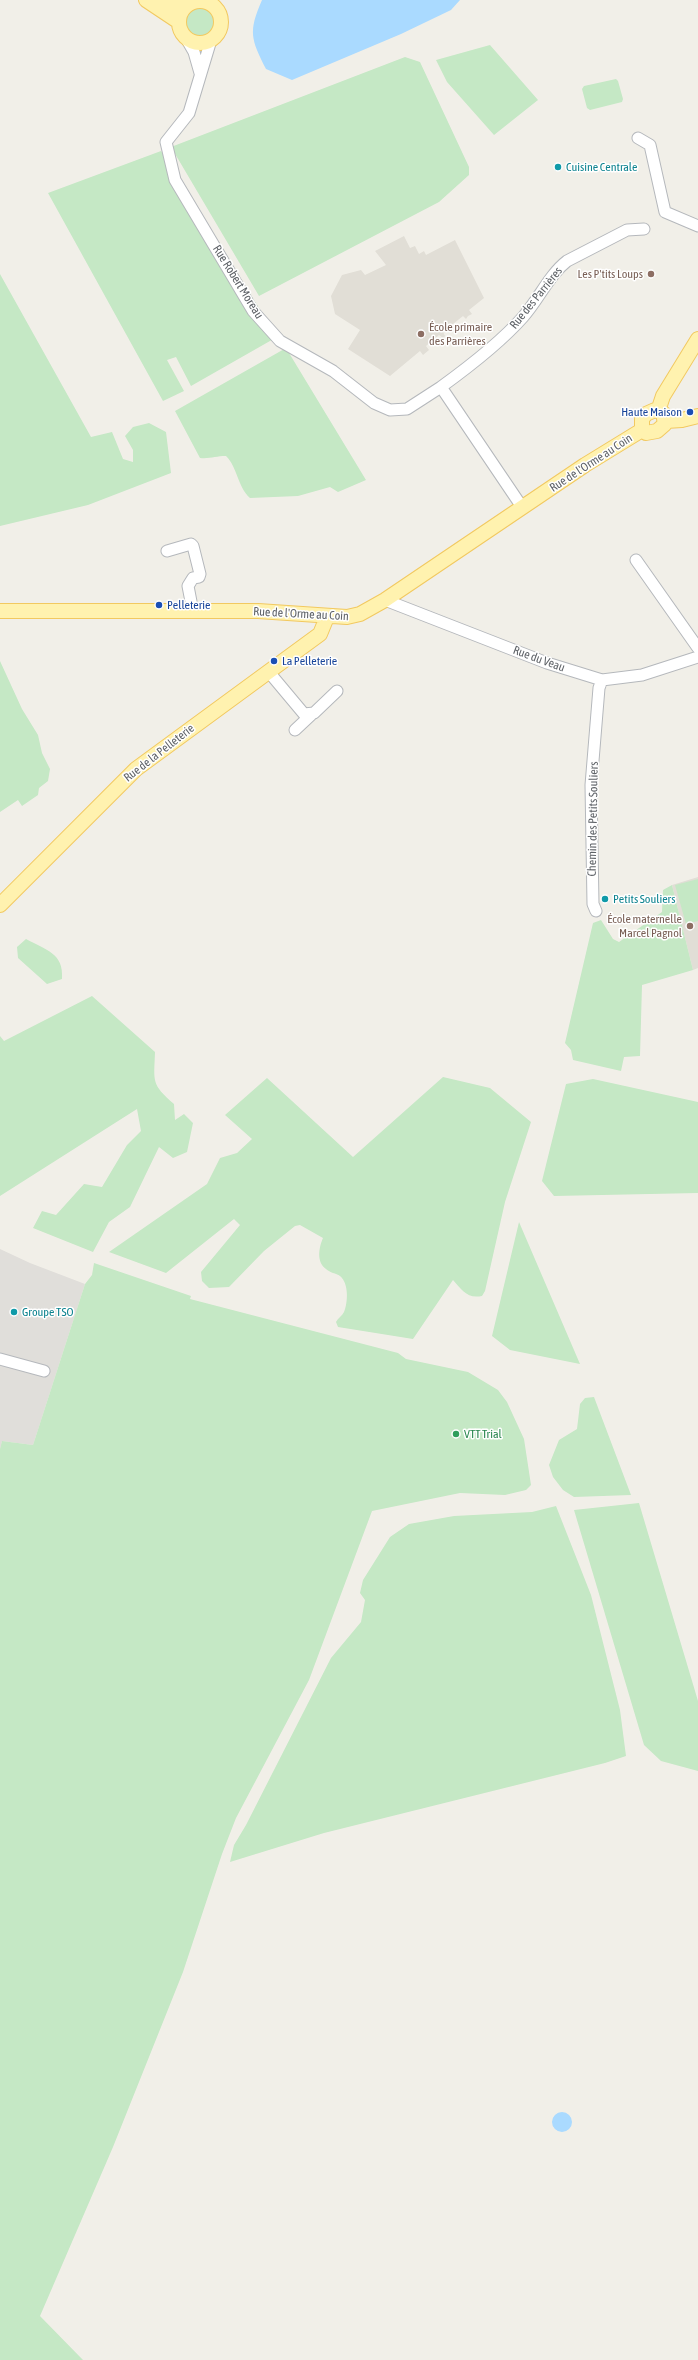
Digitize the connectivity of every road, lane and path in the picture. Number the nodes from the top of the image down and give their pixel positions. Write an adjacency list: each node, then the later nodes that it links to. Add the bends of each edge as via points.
1 (146, 0): 5 (main road)
2 (153, 0): 3 (main road, via 178,5)
3 (194, 2): 4 (main road); 5 (main road, via 184,9)
4 (217, 5): 7 (main road, via 221,24 219,31)
5 (179, 22): 6 (main road)
6 (186, 38): 7 (main road, via 196,43); 8 (street, via 194,52)
7 (211, 40): 8 (street)
8 (200, 73): 13 (street, Rue Robert Moreau, via 189,113 166,142 175,180 253,311 280,341 333,371 374,403 390,410 407,408)
9 (638, 138): 10 (street, via 650,145 665,212)
10 (698, 226)
11 (644, 229): 13 (street, Rue des Parrières, via 627,230 560,266 513,328)
12 (698, 339): 14 (main road, via 663,396)
13 (441, 387): 16 (street)
14 (662, 416): 15 (main road, via 682,420); 16 (main road, Rue de l'Orme au Coin, via 663,427 657,431 650,433 642,430)
15 (698, 416)
16 (522, 507): 19 (main road, Rue de l'Orme au Coin)
17 (167, 551): 21 (street, via 191,544 193,546 200,574 199,577 193,578 188,586)
18 (636, 560): 23 (street)
19 (385, 600): 22 (main road, Rue de l'Orme au Coin, via 354,616); 26 (street, Rue du Veau, via 547,663)
20 (0, 611): 21 (main road, Rue de l'Orme au Coin)
21 (193, 612): 22 (main road, Rue de l'Orme au Coin, via 258,611)
22 (327, 617): 25 (main road, Rue de la Pelleterie, via 320,634)
23 (698, 648)
24 (698, 657): 26 (street, Rue du Veau, via 642,675)
25 (268, 671): 28 (street, via 301,712); 30 (main road, Rue de la Pelleterie, via 136,769)
26 (602, 680): 31 (street, Chemin des Petits Souliers, via 599,688 591,785 593,904)
27 (337, 691): 28 (street)
28 (311, 714): 29 (street)
29 (295, 730)
30 (0, 905)
31 (596, 911)
32 (0, 1359): 33 (street)
33 (44, 1371)

